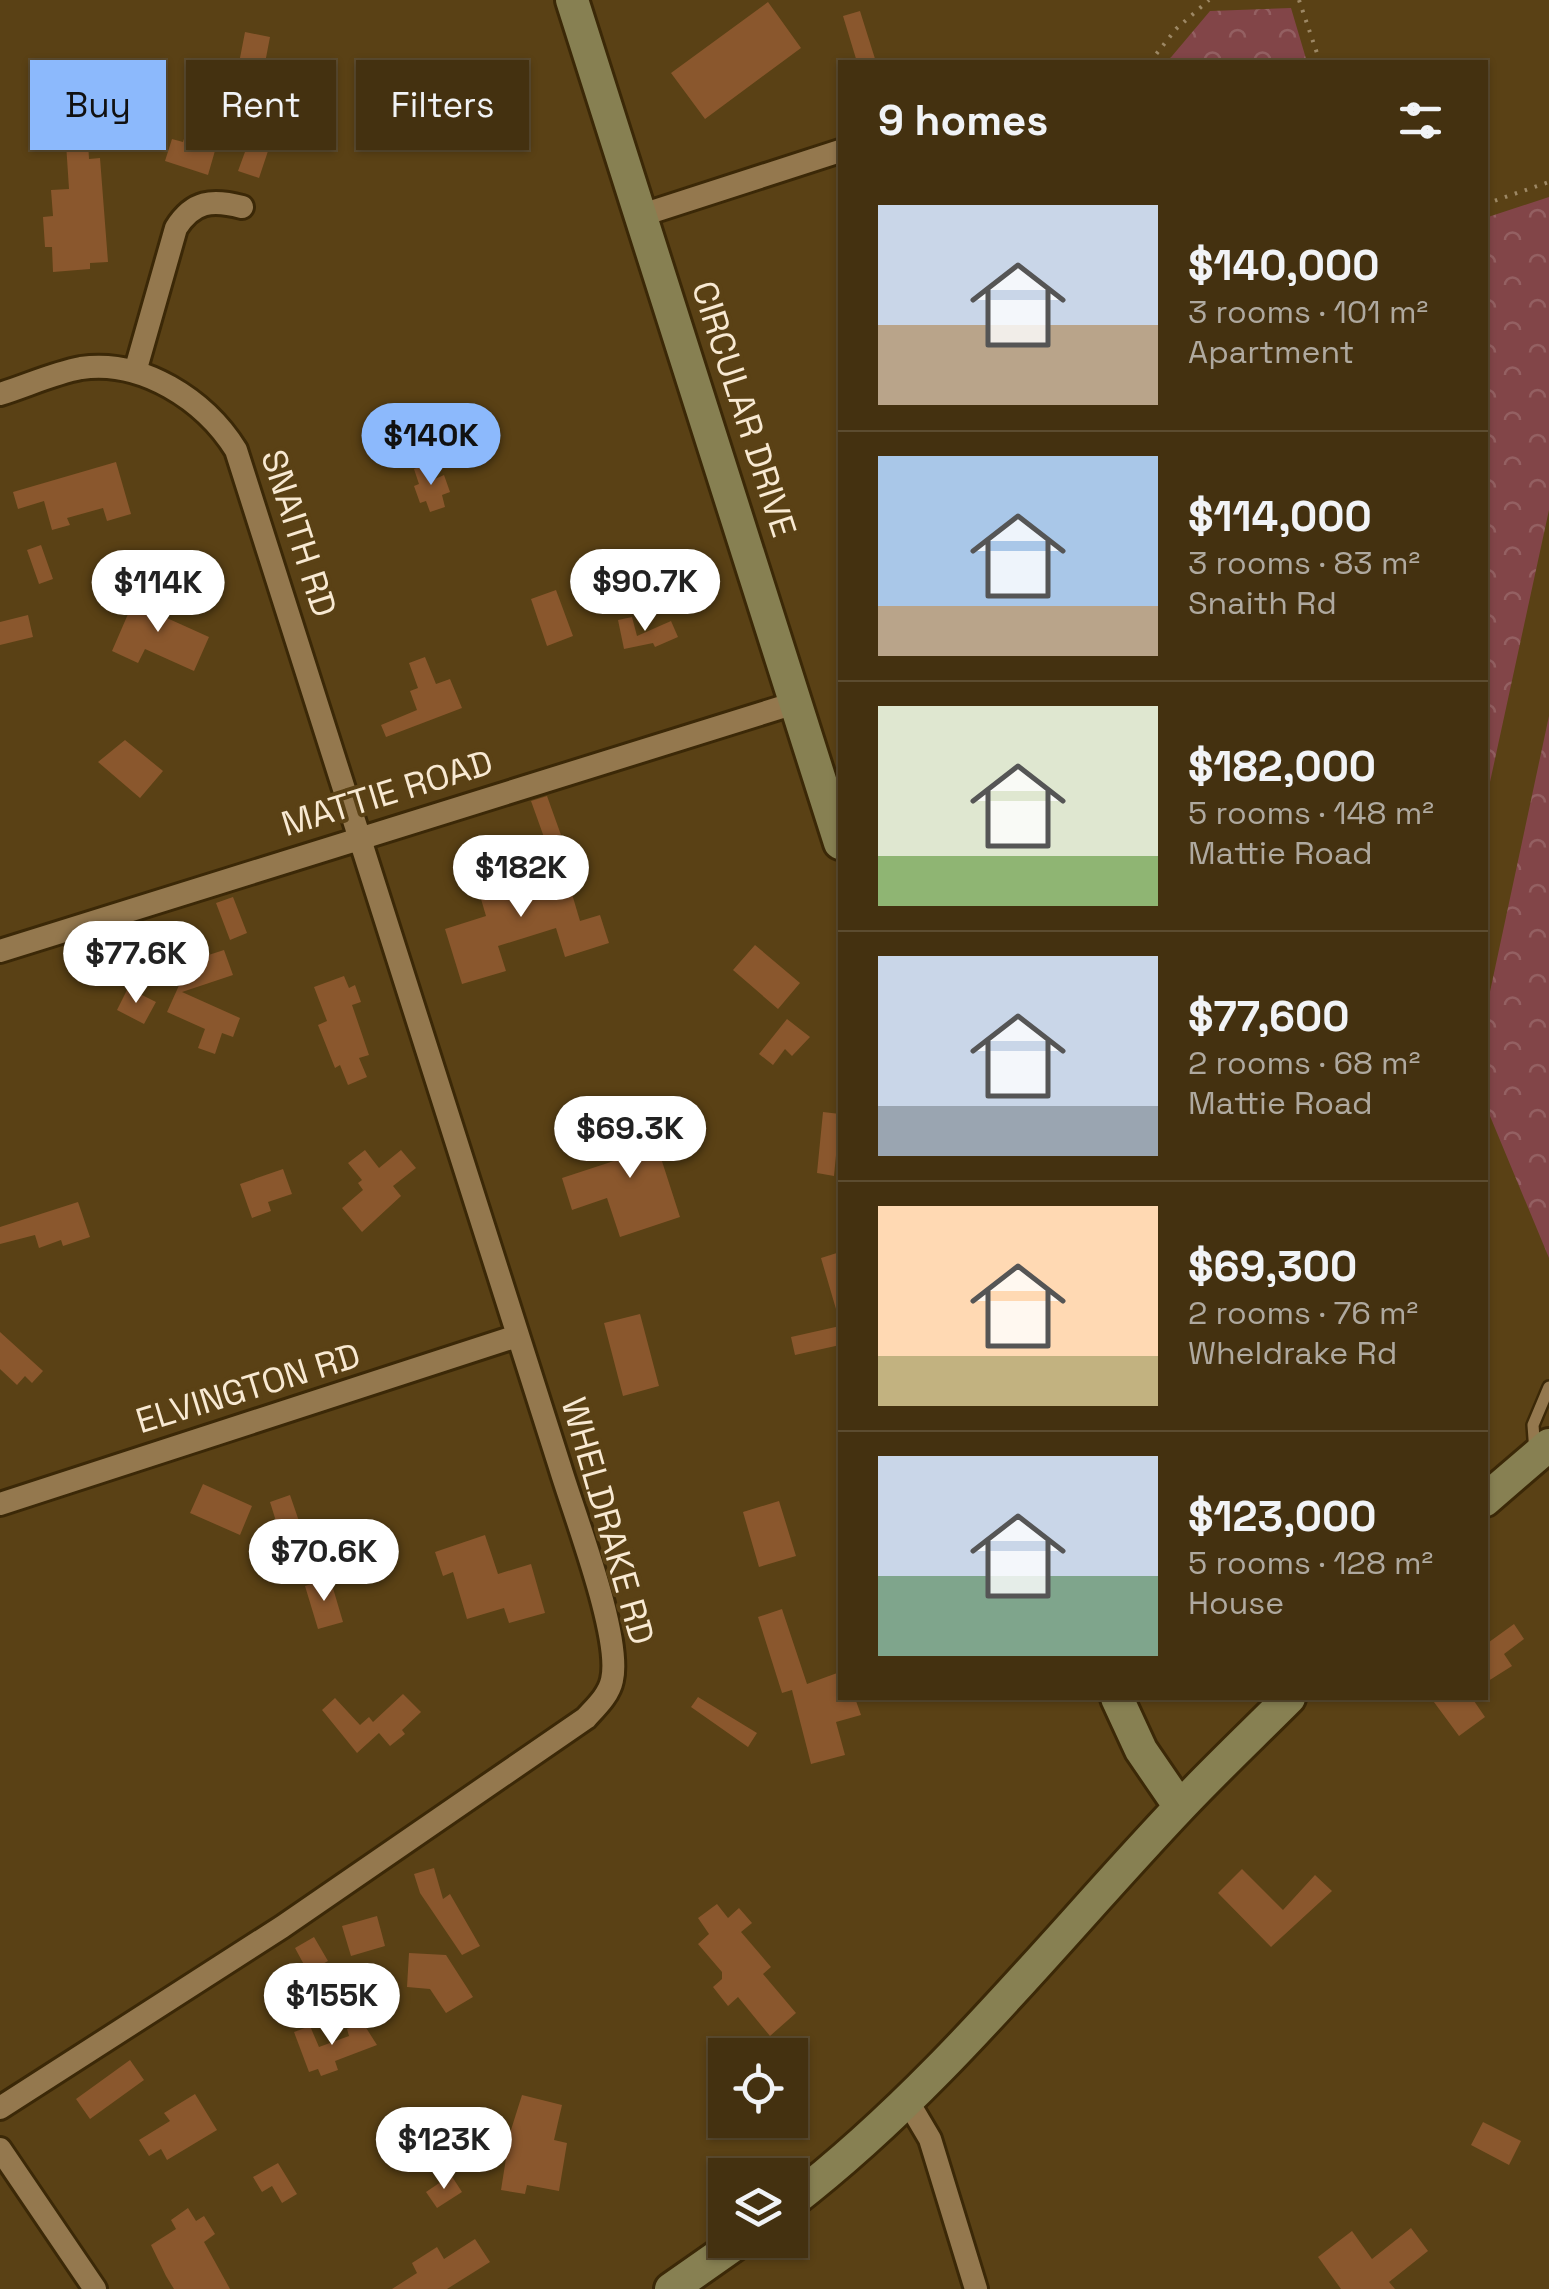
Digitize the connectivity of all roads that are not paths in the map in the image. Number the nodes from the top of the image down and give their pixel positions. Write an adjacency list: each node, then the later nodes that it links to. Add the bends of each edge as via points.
1 (572, 0): 4 (street, CIRCULAR DRIVE)
2 (838, 152): 4 (street)
3 (242, 207): 5 (street, via 196,204 176,228)
4 (640, 216): 7 (street, CIRCULAR DRIVE)
5 (134, 372): 6 (street, SNAITH RD, via 79,368); 9 (street, SNAITH RD, via 200,410 236,450)
6 (0, 394)
7 (795, 703): 8 (street, CIRCULAR DRIVE); 9 (street, MATTIE ROAD)
8 (838, 836)
9 (360, 838): 10 (street, MATTIE ROAD); 11 (street, WHELDRAKE RD)
10 (0, 951)
11 (517, 1336): 15 (street, ELVINGTON RD); 20 (street, WHELDRAKE RD, via 607,1626 614,1670 607,1693 586,1718 282,1927)
12 (1549, 1386): 13 (lane, via 1532,1425)
13 (1542, 1450): 14 (street)
14 (1488, 1497)
15 (0, 1504)
16 (1118, 1700): 18 (street)
17 (1287, 1700): 18 (street)
18 (1180, 1808): 19 (street)
19 (907, 2100): 22 (street); 26 (street, via 930,2139)
20 (0, 2108)
21 (0, 2149): 24 (street)
22 (808, 2187)
23 (715, 2258): 25 (street)
24 (95, 2289)
25 (670, 2289)
26 (976, 2289)

